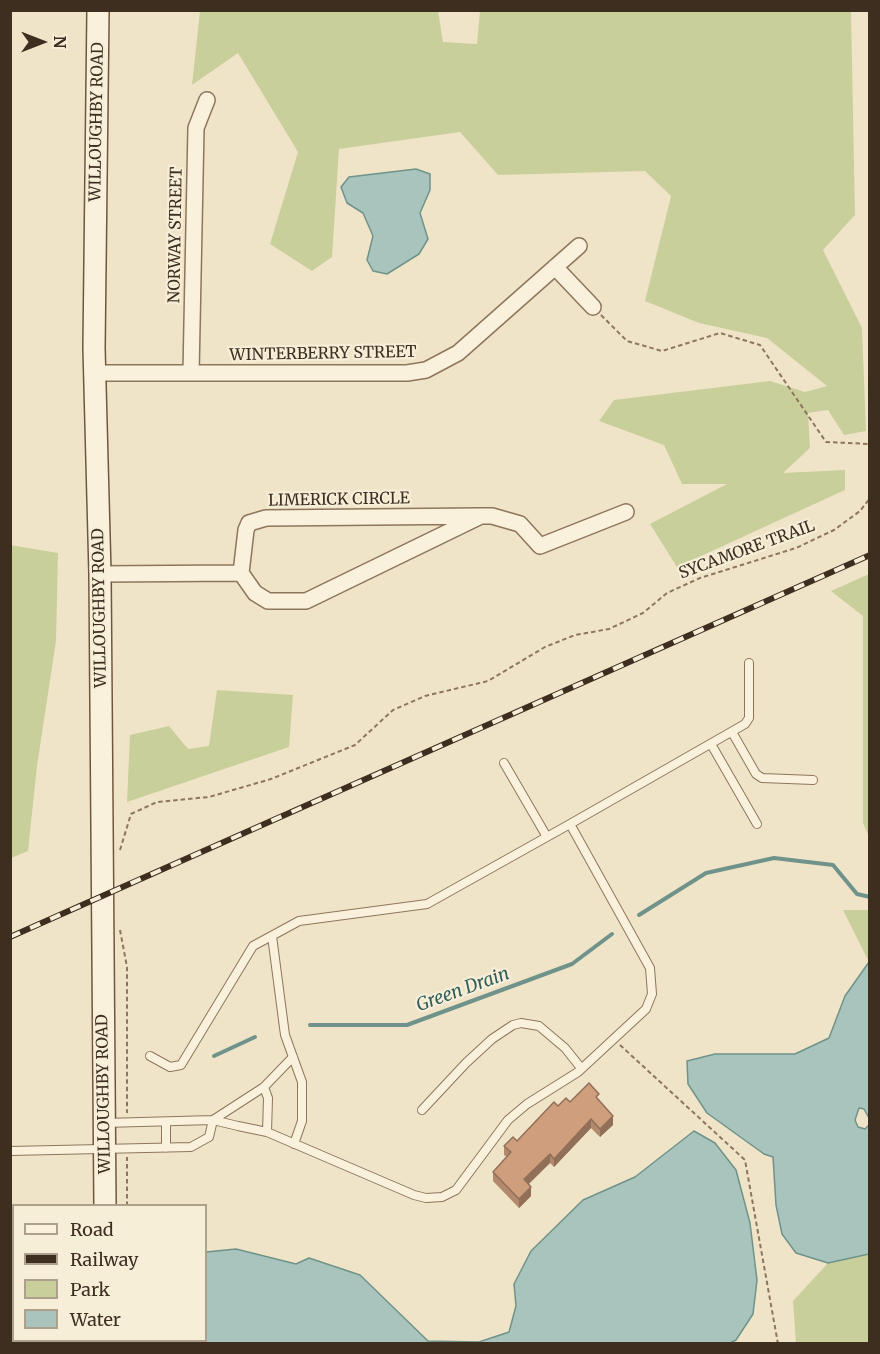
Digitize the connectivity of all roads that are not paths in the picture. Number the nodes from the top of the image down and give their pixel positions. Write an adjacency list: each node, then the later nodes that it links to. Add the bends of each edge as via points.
1 (98, 10): 6 (street, WILLOUGHBY ROAD)
2 (207, 100): 7 (street, NORWAY STREET, via 196,128)
3 (579, 246): 4 (street, WINTERBERRY STREET)
4 (555, 267): 5 (street); 7 (street, WINTERBERRY STREET, via 458,353 426,370 407,374)
5 (593, 307)
6 (95, 373): 7 (street, WINTERBERRY STREET); 11 (street, WILLOUGHBY ROAD)
7 (191, 373)
8 (626, 512): 9 (street, LIMERICK CIRCLE, via 540,546 520,524)
9 (481, 516): 10 (street, via 306,601 268,601 255,593); 10 (street, LIMERICK CIRCLE, via 257,520 249,523 246,530)
10 (241, 573): 11 (street)
11 (100, 574): 28 (street, WILLOUGHBY ROAD)
12 (749, 663): 13 (lane, via 749,718)
13 (732, 732): 14 (lane); 16 (lane, via 762,778)
14 (711, 744): 17 (lane); 18 (lane)
15 (504, 763): 19 (lane)
16 (813, 780)
17 (570, 824): 19 (lane); 23 (lane, via 650,968 652,994 646,1009)
18 (757, 824)
19 (547, 837): 20 (lane, via 427,904 299,921)
20 (272, 936): 21 (lane, via 253,946 181,1065 170,1067); 22 (lane, via 285,1035)
21 (150, 1056)
22 (293, 1057): 24 (lane); 30 (lane, via 302,1082 302,1121)
23 (581, 1068): 25 (lane, via 539,1026 513,1025 466,1063); 30 (lane, via 508,1120 456,1190 442,1197 414,1195)
24 (264, 1087): 26 (lane); 29 (lane, via 268,1098)
25 (422, 1110)
26 (213, 1120): 27 (lane); 29 (lane); 31 (lane, via 209,1137 201,1144)
27 (166, 1122): 28 (lane); 31 (lane)
28 (105, 1123): 32 (street, WILLOUGHBY ROAD)
29 (267, 1132): 30 (lane)
30 (294, 1144)
31 (166, 1148): 32 (lane)
32 (104, 1150): 33 (lane); 34 (street, WILLOUGHBY ROAD)
33 (10, 1152)
34 (105, 1204)

